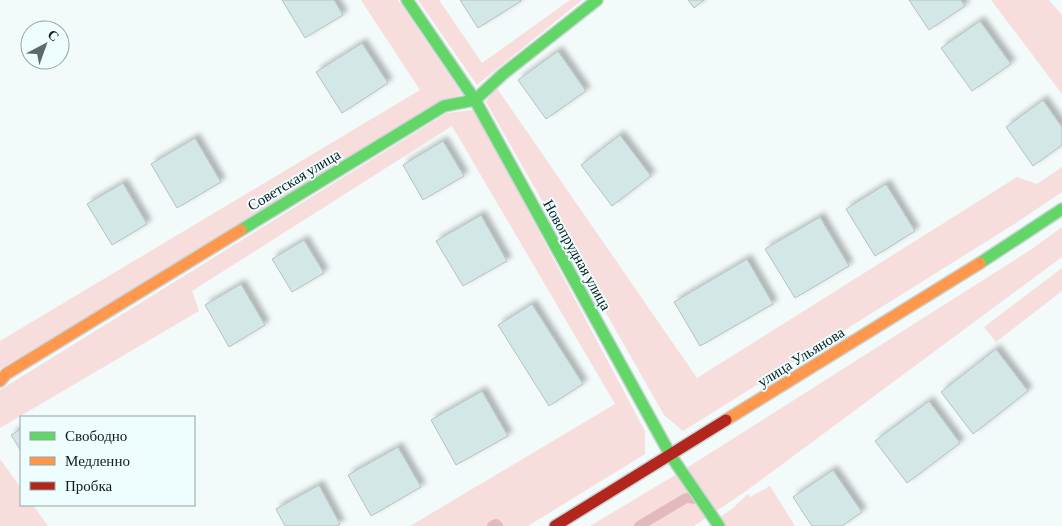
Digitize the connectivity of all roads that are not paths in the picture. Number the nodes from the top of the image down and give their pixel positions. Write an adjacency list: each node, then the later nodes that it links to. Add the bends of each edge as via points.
1 (406, 0): 3 (street, Новопрудная улица)
2 (597, 0): 3 (street)
3 (475, 100): 5 (street, Советская улица, via 444,106 6,374); 6 (street, Новопрудная улица)
4 (1062, 209): 6 (street, улица Ульянова)
5 (0, 381)
6 (671, 456): 7 (street, улица Ульянова); 8 (street, Новопрудная улица)
7 (554, 526)
8 (719, 526)

